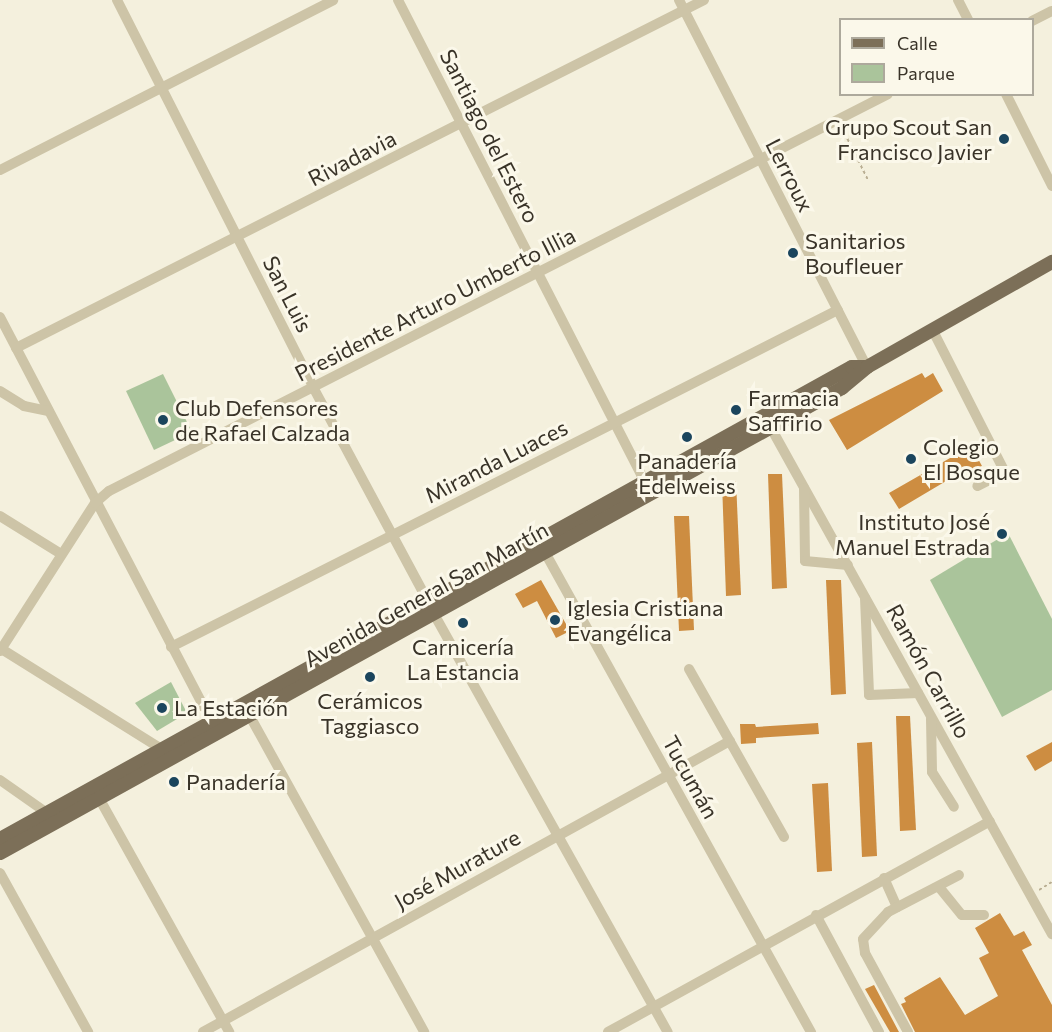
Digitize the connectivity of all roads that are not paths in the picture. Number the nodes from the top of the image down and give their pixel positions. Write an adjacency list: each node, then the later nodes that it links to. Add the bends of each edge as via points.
1 (117, 0): 10 (street, San Luis)
2 (333, 0): 10 (street)
3 (398, 0): 13 (street, Santiago del Estero)
4 (704, 0): 6 (street, Rivadavia)
5 (958, 0): 8 (street)
6 (682, 5): 13 (street, Rivadavia); 14 (street, Lerroux)
7 (1052, 11): 9 (street)
8 (967, 18)
9 (1034, 20)
10 (161, 87): 15 (street); 17 (street, San Luis)
11 (884, 96): 14 (street, Presidente Arturo Umberto Illia)
12 (1007, 96): 16 (street)
13 (462, 123): 17 (street, Rivadavia); 19 (street, Santiago del Estero)
14 (760, 160): 19 (street, Presidente Arturo Umberto Illia); 20 (street, Lerroux)
15 (0, 170)
16 (1052, 186)
17 (239, 238): 23 (street, Rivadavia); 25 (street, San Luis)
18 (1052, 262): 22 (main road, Avenida General San Martín)
19 (538, 274): 25 (street, Presidente Arturo Umberto Illia); 28 (street, Santiago del Estero)
20 (838, 310): 24 (street, Lerroux); 28 (street, Miranda Luaces)
21 (0, 317): 23 (street)
22 (932, 329): 24 (main road, Avenida General San Martín); 32 (street, via 1005,472)
23 (16, 348): 27 (street)
24 (867, 367): 29 (main road, Avenida General San Martín, via 858,378); 30 (main road, Avenida General San Martín, via 852,368)
25 (313, 387): 33 (street, Presidente Arturo Umberto Illia, via 109,491); 35 (street, San Luis)
26 (0, 391): 27 (street, via 24,406)
27 (48, 411): 33 (street)
28 (614, 424): 30 (street, Santiago del Estero); 35 (street, Miranda Luaces)
29 (771, 428): 31 (street, Ramón Carrillo); 36 (main road, Avenida General San Martín)
30 (645, 482): 36 (main road, Avenida General San Martín)
31 (804, 486): 38 (street, Ramón Carrillo); 38 (street, via 805,561)
32 (977, 486)
33 (95, 503): 37 (street, Presidente Arturo Umberto Illia); 41 (street)
34 (0, 516): 37 (street)
35 (393, 534): 40 (street, San Luis); 41 (street, Miranda Luaces)
36 (541, 546): 40 (main road, Avenida General San Martín); 50 (street, Tucumán)
37 (61, 554): 42 (street, Presidente Arturo Umberto Illia)
38 (848, 565): 39 (street, Ramón Carrillo)
39 (865, 596): 44 (street, Ramón Carrillo); 44 (street, via 869,695)
40 (431, 608): 45 (main road, Avenida General San Martín); 56 (street, San Luis)
41 (171, 647): 47 (street)
42 (0, 649): 49 (street)
43 (689, 669): 48 (street)
44 (918, 693): 46 (street, Ramón Carrillo)
45 (246, 710): 47 (main road, Avenida General San Martín); 49 (main road, Avenida General San Martín); 68 (street)
46 (931, 716): 53 (street, via 932,772); 55 (street, Ramón Carrillo)
47 (212, 723): 49 (main road, Avenida General San Martín)
48 (730, 741): 50 (street, José Murature); 57 (street)
49 (167, 753): 52 (main road, Avenida General San Martín); 54 (main road, Avenida General San Martín)
50 (668, 775): 56 (street, José Murature); 69 (street, Tucumán)
51 (0, 780): 54 (street)
52 (99, 798): 59 (main road, Avenida General San Martín); 71 (street)
53 (954, 807)
54 (47, 813): 58 (main road, Avenida General San Martín)
55 (990, 821): 62 (street); 67 (street, Ramón Carrillo)
56 (557, 836): 68 (street, José Murature); 70 (street, San Luis)
57 (784, 837)
58 (0, 839)
59 (0, 853)
60 (0, 873): 72 (street)
61 (959, 875): 63 (street)
62 (884, 878): 64 (street); 65 (street)
63 (939, 886): 64 (street); 66 (street, via 962,915)
64 (897, 907): 80 (street, via 871,926 862,945)
65 (816, 915): 69 (street); 79 (street)
66 (984, 915)
67 (1052, 934)
68 (371, 939): 71 (street, José Murature); 75 (street)
69 (762, 945): 70 (street); 78 (street, Tucumán)
70 (654, 1007): 76 (street); 77 (street, San Luis)
71 (222, 1021): 73 (street, José Murature); 74 (street)
72 (88, 1032)
73 (203, 1032)
74 (229, 1032)
75 (424, 1032)
76 (608, 1032)
77 (668, 1032)
78 (811, 1032)
79 (879, 1032)
80 (908, 1032)

